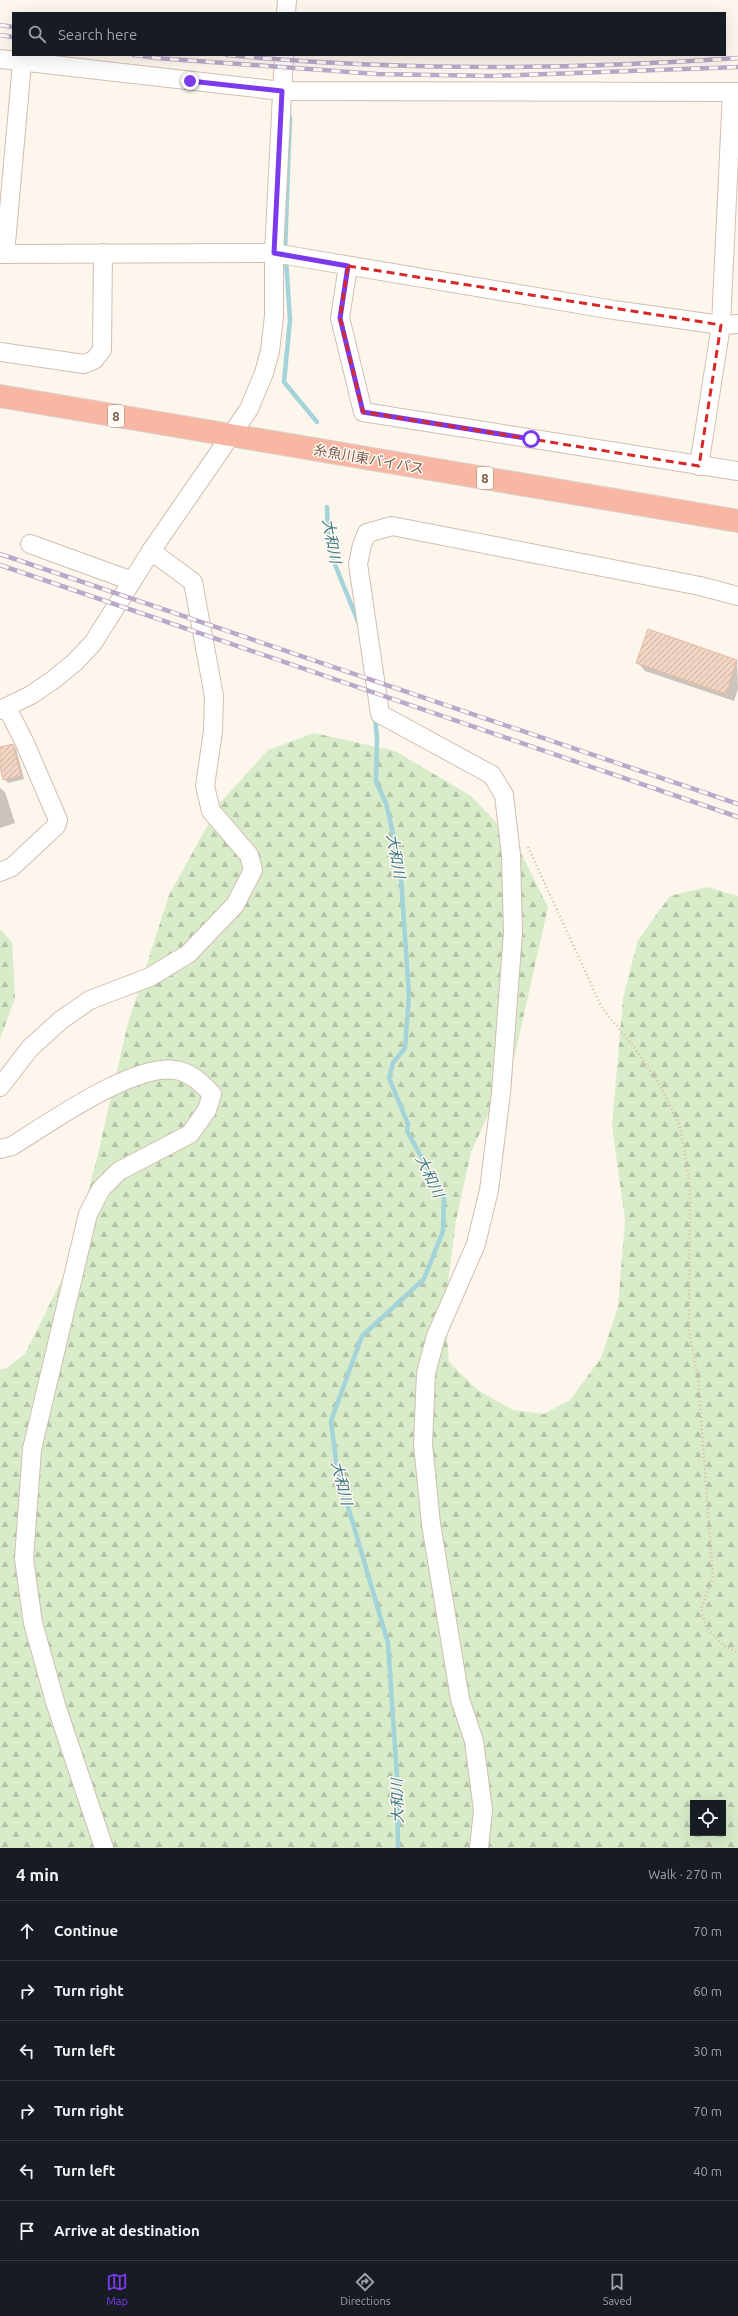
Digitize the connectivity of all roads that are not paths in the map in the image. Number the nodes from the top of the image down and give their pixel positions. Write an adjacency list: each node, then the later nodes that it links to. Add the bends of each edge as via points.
1 (287, 0): 2 (street)
2 (286, 12)
3 (284, 56): 6 (street)
4 (0, 59): 5 (street)
5 (22, 63): 6 (street); 10 (street)
6 (282, 91): 7 (street); 9 (street)
7 (735, 92): 12 (street)
8 (103, 253): 9 (street); 10 (street); 13 (street, via 102,350 94,360 84,364)
9 (274, 253): 11 (street); 15 (street, via 274,316 270,351 250,409)
10 (2, 254)
11 (348, 266): 12 (street, via 614,310); 16 (street, via 340,318 363,412)
12 (730, 324): 16 (street)
13 (0, 352)
14 (0, 396): 15 (highway, 糸魚川東バイパス / 8)
15 (231, 436): 18 (highway, 糸魚川東バイパス / 8); 20 (street)
16 (699, 466): 17 (street)
17 (738, 471)
18 (738, 521)
19 (30, 544): 21 (street)
20 (151, 551): 21 (street); 25 (street, via 193,582 214,696 213,731 205,786 211,812 249,855 253,870 236,905 188,954 150,977 90,1000 61,1020 30,1048)
21 (132, 581): 23 (street, via 94,643 53,680)
22 (738, 596): 28 (street, via 700,586 392,526 367,533 358,564 380,714 492,775 504,795 511,854 513,932 501,1093 489,1190 476,1244 436,1336 426,1373 422,1444 431,1524 460,1699 474,1741 483,1810)
23 (4, 709): 24 (street, via 24,741 58,820 56,826 12,867)
24 (0, 872)
25 (0, 1088)
26 (0, 1149): 27 (street, via 12,1146 110,1086 155,1072 179,1071 197,1079 212,1094 207,1110 190,1134 119,1171 101,1189 88,1214 32,1449 24,1560 33,1623 56,1705)
27 (104, 1848)
28 (478, 1848)

